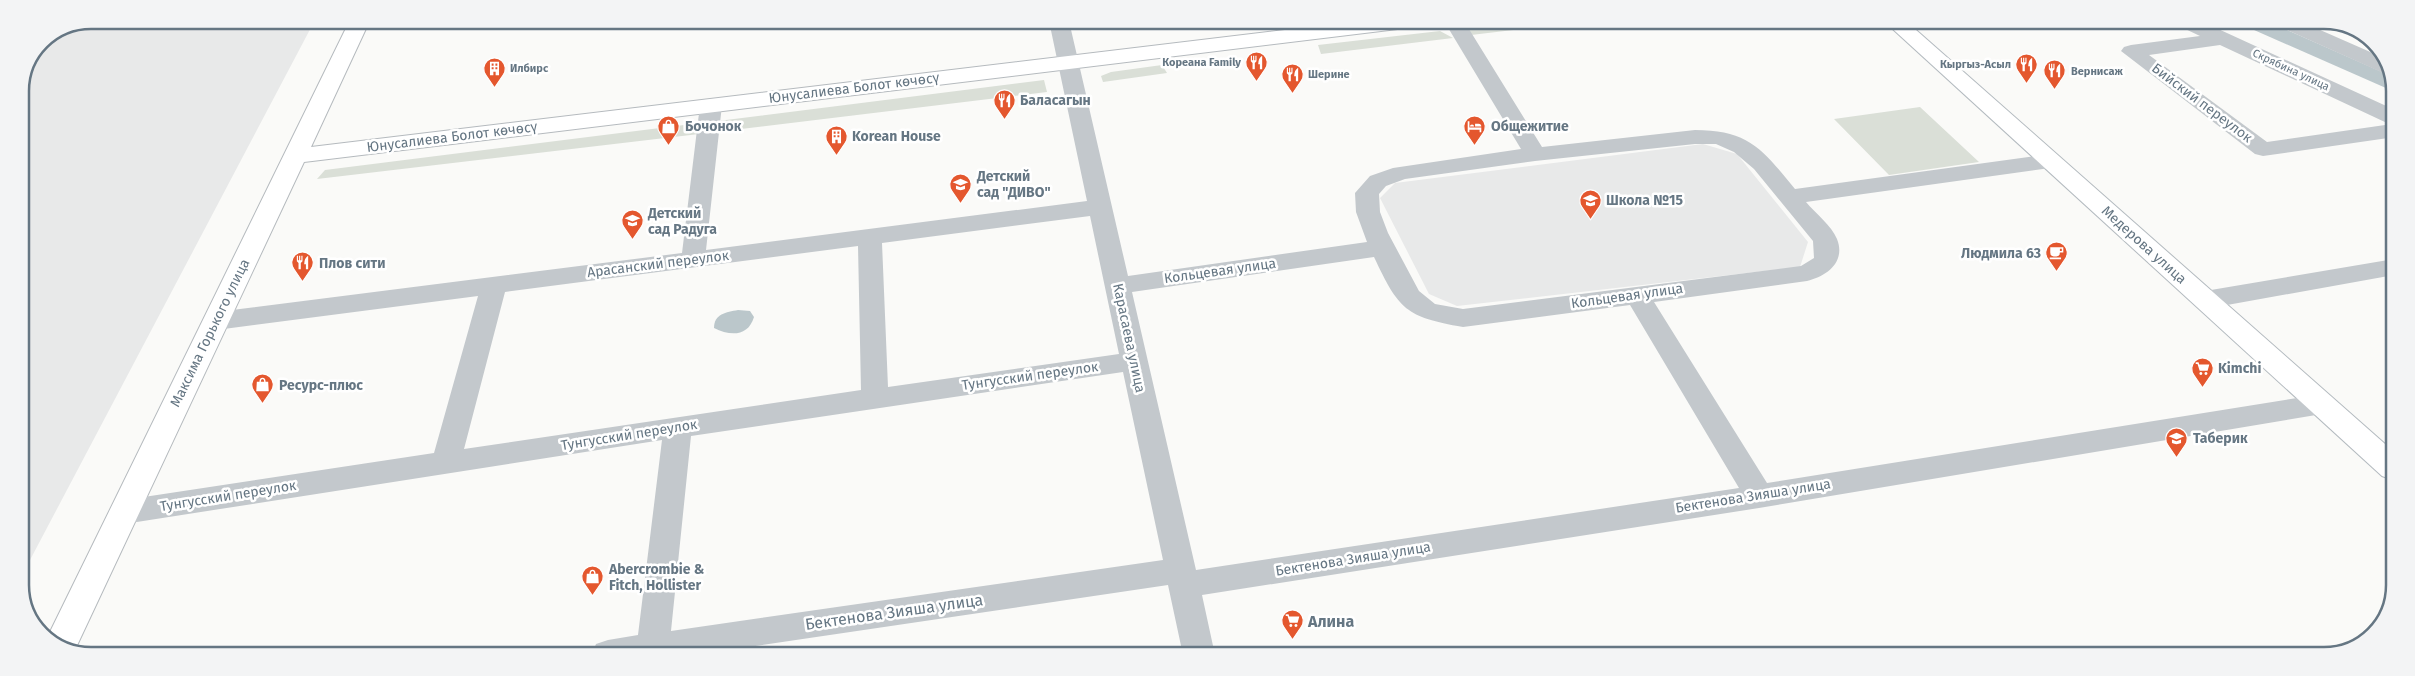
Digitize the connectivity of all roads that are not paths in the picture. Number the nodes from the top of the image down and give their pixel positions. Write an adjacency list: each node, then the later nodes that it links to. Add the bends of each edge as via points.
1 (356, 29): 17 (main road, Максима Горького улица)
2 (1062, 29): 11 (street, Карасаева улица)
3 (1348, 29): 11 (main road, Юнусалиева Болот көчөсү)
4 (1459, 29): 16 (street)
5 (1903, 29): 18 (main road, Медерова улица)
6 (2201, 29): 10 (street, Скрябина улица)
7 (2300, 29): 9 (street)
8 (2350, 34): 9 (street)
9 (2319, 38): 12 (street)
10 (2222, 39): 14 (street, Скрябина улица); 15 (street, Бийский переулок, via 2131,51 2263,149)
11 (1068, 63): 13 (main road, Юнусалиева Болот көчөсү); 20 (street, Карасаева улица)
12 (2381, 65)
13 (711, 105): 17 (main road, Юнусалиева Болот көчөсү); 23 (street)
14 (2386, 114)
15 (2386, 131)
16 (1535, 154): 19 (street, Кольцевая улица, via 1695,137 1720,138 1742,147); 22 (street, Кольцевая улица, via 1401,173 1378,181 1367,193 1368,211)
17 (295, 156): 29 (main road, Максима Горького улица)
18 (2050, 161): 19 (street); 28 (main road, Медерова улица)
19 (1790, 197): 27 (street, Кольцевая улица, via 1825,240 1826,261 1807,272)
20 (1100, 207): 21 (street, Арасанский переулок); 26 (street, Карасаева улица)
21 (870, 237): 23 (street, Арасанский переулок); 31 (street)
22 (1382, 248): 26 (street, Кольцевая улица); 27 (street, Кольцевая улица, via 1415,303 1430,312 1463,318)
23 (693, 260): 25 (street, Арасанский переулок)
24 (2386, 268): 28 (street)
25 (494, 285): 29 (street, Арасанский переулок); 35 (street)
26 (1118, 286): 30 (street, Карасаева улица)
27 (1637, 295): 36 (street)
28 (2205, 300): 32 (main road, Медерова улица)
29 (216, 321): 37 (main road, Максима Горького улица)
30 (1134, 361): 31 (street, Тунгусский переулок); 38 (street, Карасаева улица)
31 (875, 398): 33 (street, Тунгусский переулок)
32 (2322, 404): 34 (main road, Медерова улица); 36 (street, Бектенова Зияша улица)
33 (678, 427): 35 (street, Тунгусский переулок); 40 (street)
34 (2386, 462)
35 (446, 463): 37 (street, Тунгусский переулок)
36 (1759, 496): 38 (street, Бектенова Зияша улица)
37 (124, 512): 39 (main road, Максима Горького улица)
38 (1182, 578): 40 (street, Бектенова Зияша улица); 41 (street, Карасаева улица)
39 (63, 641)
40 (653, 647)
41 (1197, 647)

